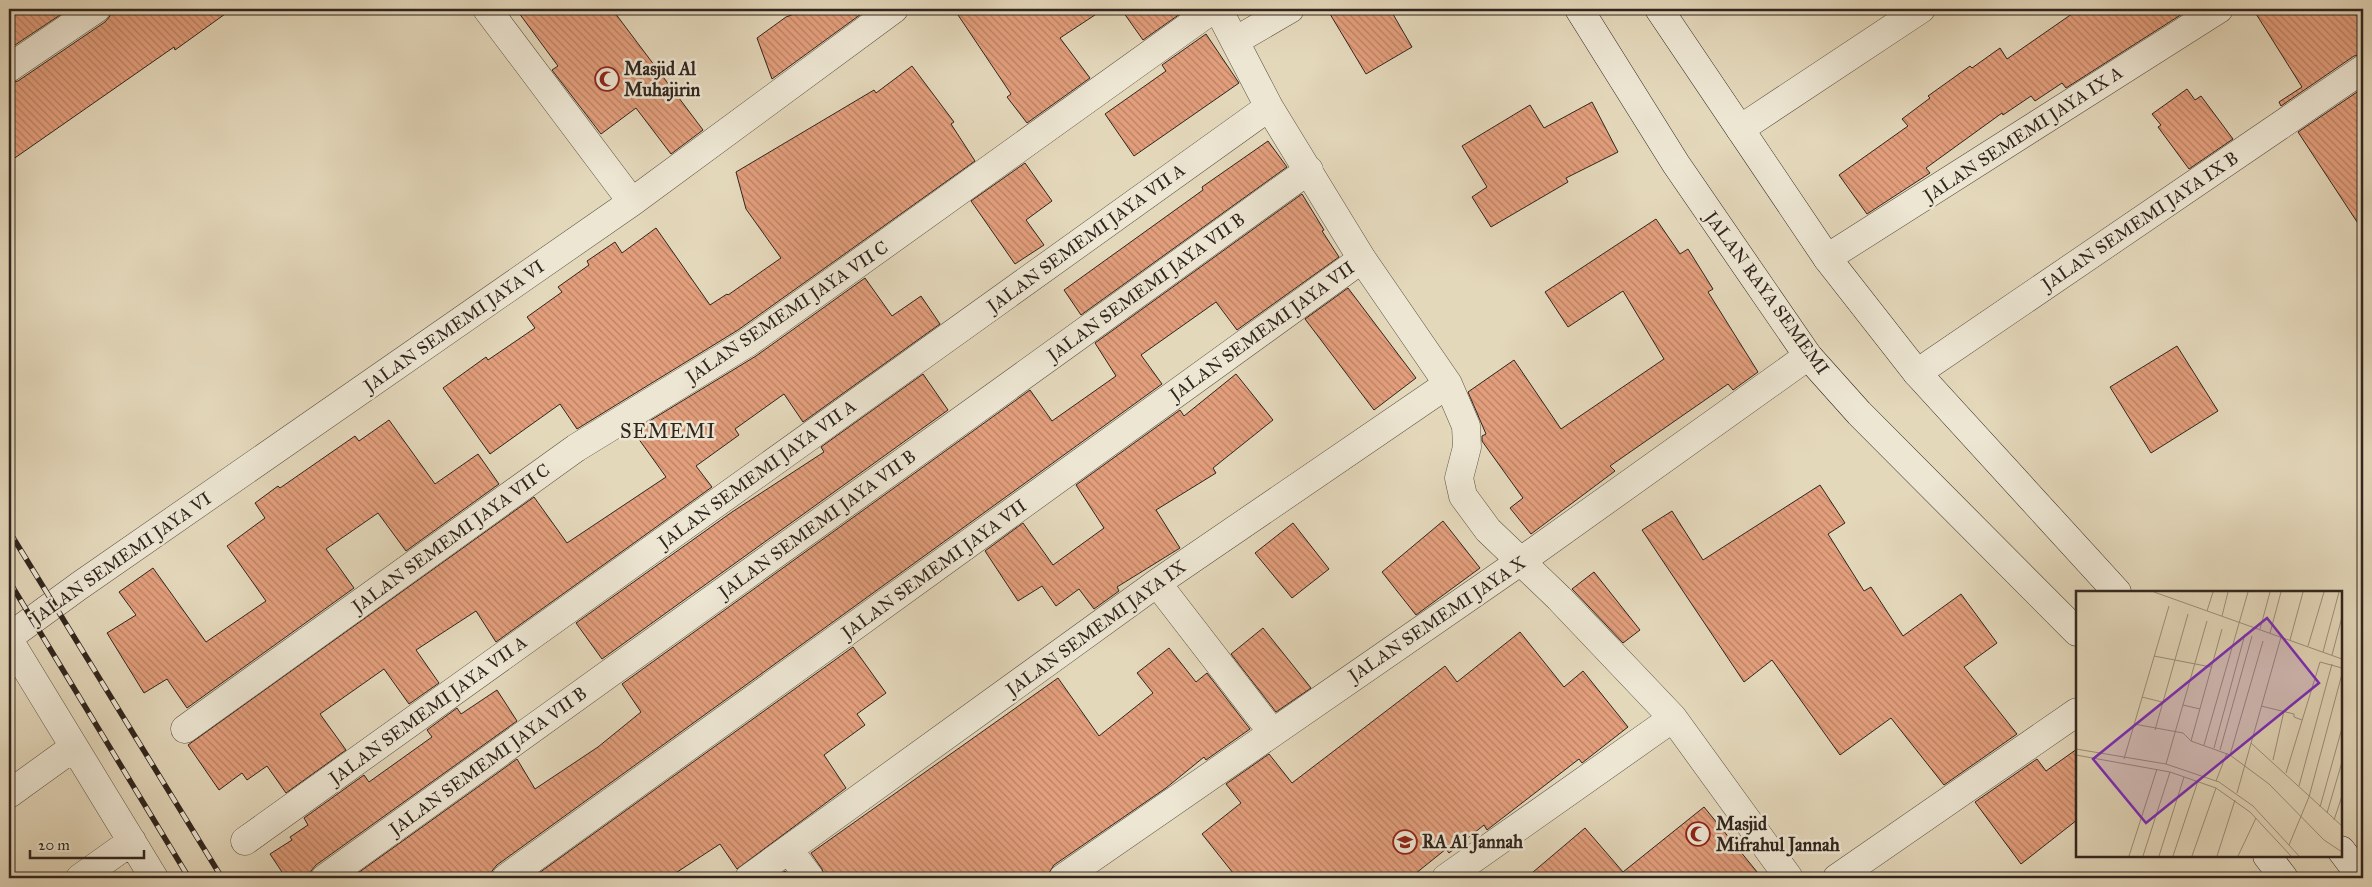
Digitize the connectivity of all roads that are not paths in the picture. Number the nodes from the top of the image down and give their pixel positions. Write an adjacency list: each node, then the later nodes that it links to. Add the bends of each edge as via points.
1 (96, 9): 12 (street)
2 (487, 9): 17 (street)
3 (894, 9): 17 (street, JALAN SEMEMI JAYA VI)
4 (1213, 9): 30 (street, JALAN SEMEMI JAYA VII C, via 747,344 576,448)
5 (1218, 9): 11 (street, JALAN SEMEMI JAYA VII)
6 (1290, 9): 11 (street)
7 (1579, 9): 20 (street, JALAN RAYA SEMEMI, via 1676,164)
8 (1659, 9): 15 (street)
9 (1921, 9): 15 (street)
10 (2220, 9): 18 (street, JALAN SEMEMI JAYA IX A)
11 (1235, 42): 14 (street, JALAN SEMEMI JAYA VII)
12 (9, 68)
13 (2363, 69): 21 (street, JALAN SEMEMI JAYA IX B)
14 (1269, 107): 16 (street, JALAN SEMEMI JAYA VII); 35 (street, JALAN SEMEMI JAYA VII A)
15 (1740, 129): 18 (street)
16 (1309, 170): 19 (street, JALAN SEMEMI JAYA VII); 41 (street, JALAN SEMEMI JAYA VII B)
17 (632, 202): 27 (street, JALAN SEMEMI JAYA VI, via 95,574)
18 (1827, 258): 21 (street)
19 (1362, 259): 22 (street, JALAN SEMEMI JAYA VII); 42 (street, JALAN SEMEMI JAYA VII)
20 (1808, 356): 23 (street, JALAN SEMEMI JAYA X); 26 (street, JALAN RAYA SEMEMI, via 1859,413)
21 (1917, 373): 25 (street)
22 (1448, 384): 23 (street, JALAN SEMEMI JAYA VII, via 1466,426 1467,447 1459,478 1463,496 1488,530); 24 (street, JALAN SEMEMI JAYA IX)
23 (1521, 561): 29 (street, JALAN SEMEMI JAYA VII); 31 (street, JALAN SEMEMI JAYA X)
24 (1157, 583): 31 (street); 36 (street, JALAN SEMEMI JAYA IX)
25 (2117, 591)
26 (2076, 631)
27 (9, 639): 32 (street)
28 (2076, 713): 48 (street)
29 (1673, 718): 46 (street); 47 (street, JALAN SEMEMI JAYA VII)
30 (185, 729)
31 (1272, 732): 45 (street, JALAN SEMEMI JAYA X)
32 (74, 747): 33 (street); 34 (street)
33 (9, 794)
34 (132, 841): 39 (street); 40 (street)
35 (245, 841)
36 (789, 850): 43 (street, JALAN SEMEMI JAYA IX); 44 (street)
37 (2342, 851): 50 (street)
38 (2268, 857): 49 (street)
39 (80, 878)
40 (154, 878)
41 (325, 878)
42 (506, 878)
43 (749, 878)
44 (810, 878)
45 (1064, 878)
46 (1446, 878)
47 (1789, 878)
48 (1837, 878)
49 (2284, 878)
50 (2362, 878)

